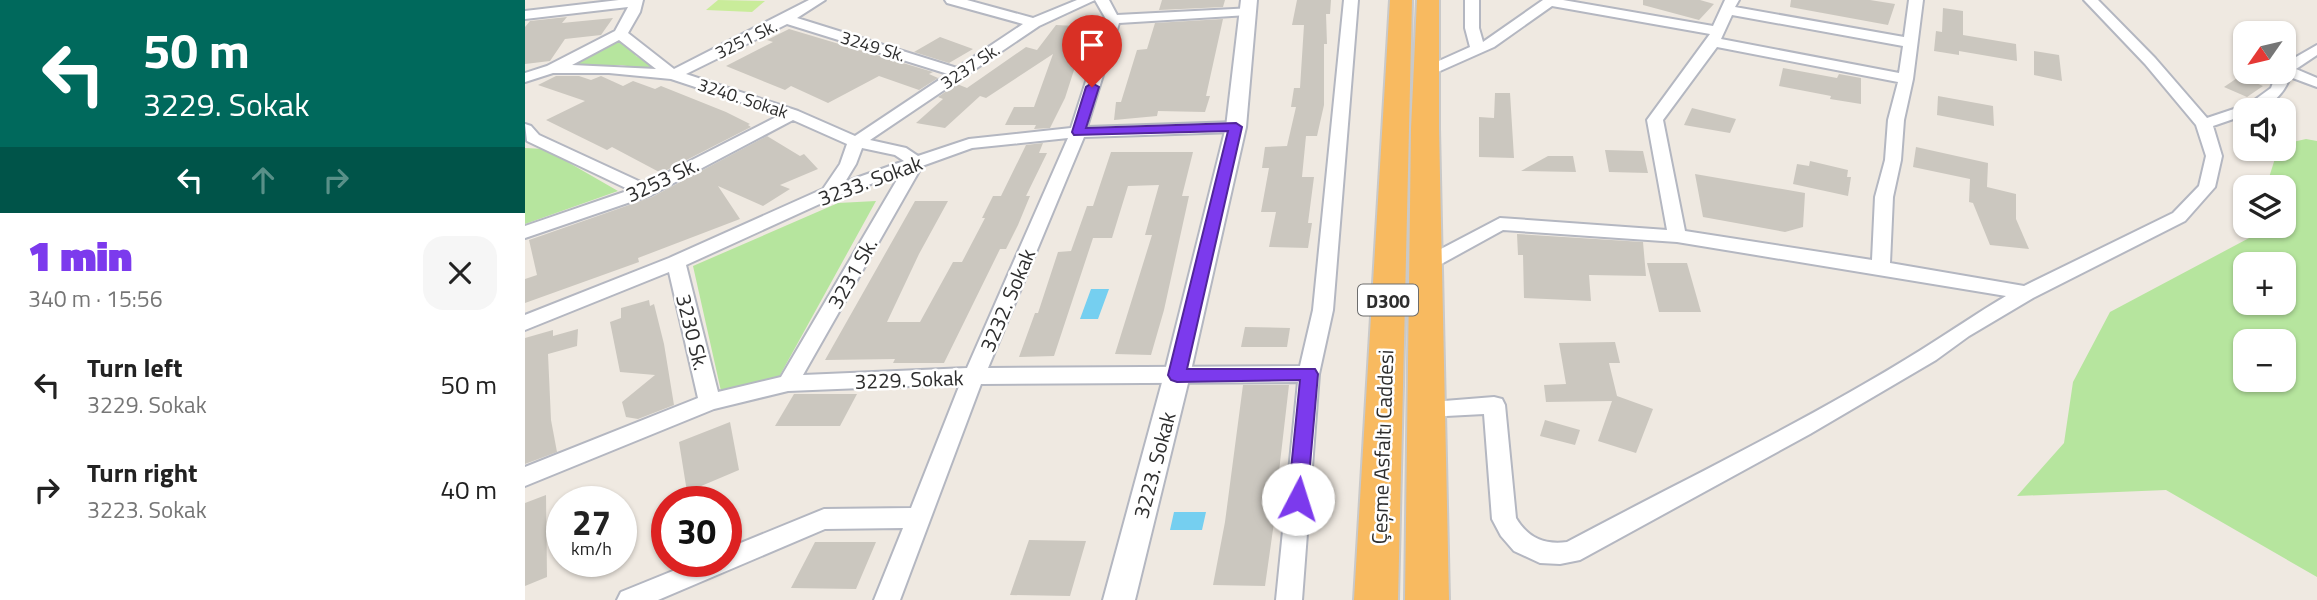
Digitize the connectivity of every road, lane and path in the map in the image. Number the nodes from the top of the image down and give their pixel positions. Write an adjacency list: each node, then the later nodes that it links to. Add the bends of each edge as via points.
1 (818, 0): 16 (street, 3251 Sk.)
2 (952, 0): 18 (street)
3 (1088, 0): 18 (street, 3237 Sk.)
4 (1102, 0): 17 (street)
5 (1351, 0): 50 (street, via 1323,310)
6 (1401, 0): 64 (highway, Çeşme Asfaltı Caddesi / D300)
7 (1428, 0): 26 (highway, Çeşme Asfaltı Caddesi / D300)
8 (1472, 0): 22 (street)
9 (1916, 0): 21 (street)
10 (2091, 0): 35 (street)
11 (636, 1): 15 (street); 19 (street)
12 (1552, 1): 20 (street); 22 (street)
13 (1729, 5): 20 (street); 21 (street)
14 (1249, 6): 17 (street); 36 (street, 3223. Sokak)
15 (525, 15)
16 (786, 19): 27 (street, 3249 Sk.); 29 (street, 3251 Sk.)
17 (1113, 19): 37 (street, 3232. Sokak)
18 (1034, 23): 27 (street, 3237 Sk.)
19 (620, 34): 25 (street); 29 (street, 3240. Sokak)
20 (1715, 37): 31 (street); 44 (street, via 1654,120)
21 (1912, 43): 31 (street)
22 (1478, 49): 26 (street)
23 (2317, 49): 24 (street)
24 (2296, 63)
25 (552, 69): 29 (street); 30 (street)
26 (1426, 72): 46 (highway, Çeşme Asfaltı Caddesi / D300)
27 (959, 73): 39 (street, 3237 Sk.)
28 (2296, 74): 32 (street)
29 (673, 75): 34 (street, 3240. Sokak)
30 (525, 78)
31 (1906, 79): 47 (street, via 1884,197)
32 (2317, 83)
33 (2280, 84): 35 (street, via 2254,107)
34 (793, 114): 39 (street, 3240. Sokak); 41 (street, 3253 Sk.)
35 (2204, 124): 48 (street, via 2214,156 2207,187 2179,217)
36 (1236, 127): 37 (street, 3233. Sokak); 51 (street, 3223. Sokak)
37 (1078, 132): 40 (street, 3233. Sokak, via 988,140); 52 (street, 3232. Sokak)
38 (528, 136): 41 (street)
39 (856, 142): 40 (street, 3240. Sokak, via 900,151); 42 (street)
40 (916, 162): 42 (street, 3233. Sokak); 53 (street, 3231 Sk.)
41 (645, 191): 43 (street, 3253 Sk.)
42 (829, 193): 45 (street, 3233. Sokak)
43 (525, 232)
44 (1677, 236): 46 (street, via 1500,224); 47 (street)
45 (676, 262): 49 (street, 3233. Sokak); 54 (street, 3230 Sk.)
46 (1427, 264): 55 (highway, Çeşme Asfaltı Caddesi / D300)
47 (1881, 268): 48 (street)
48 (2025, 293): 55 (street, via 1803,428 1559,555 1532,550 1508,529 1494,405)
49 (525, 323)
50 (1309, 374): 51 (street, 3229. Sokak); 63 (street)
51 (1177, 375): 52 (street, 3229. Sokak); 62 (street, 3223. Sokak)
52 (974, 376): 53 (street, 3229. Sokak); 57 (street, 3232. Sokak)
53 (788, 383): 54 (street, 3229. Sokak)
54 (710, 402): 56 (street, 3229. Sokak)
55 (1427, 409): 65 (highway, Çeşme Asfaltı Caddesi / D300)
56 (525, 477)
57 (920, 518): 58 (street, via 824,519); 61 (street, 3232. Sokak)
58 (742, 553)
59 (685, 577): 60 (street)
60 (630, 600)
61 (887, 600)
62 (1119, 600)
63 (1289, 600)
64 (1377, 600)
65 (1427, 600)

